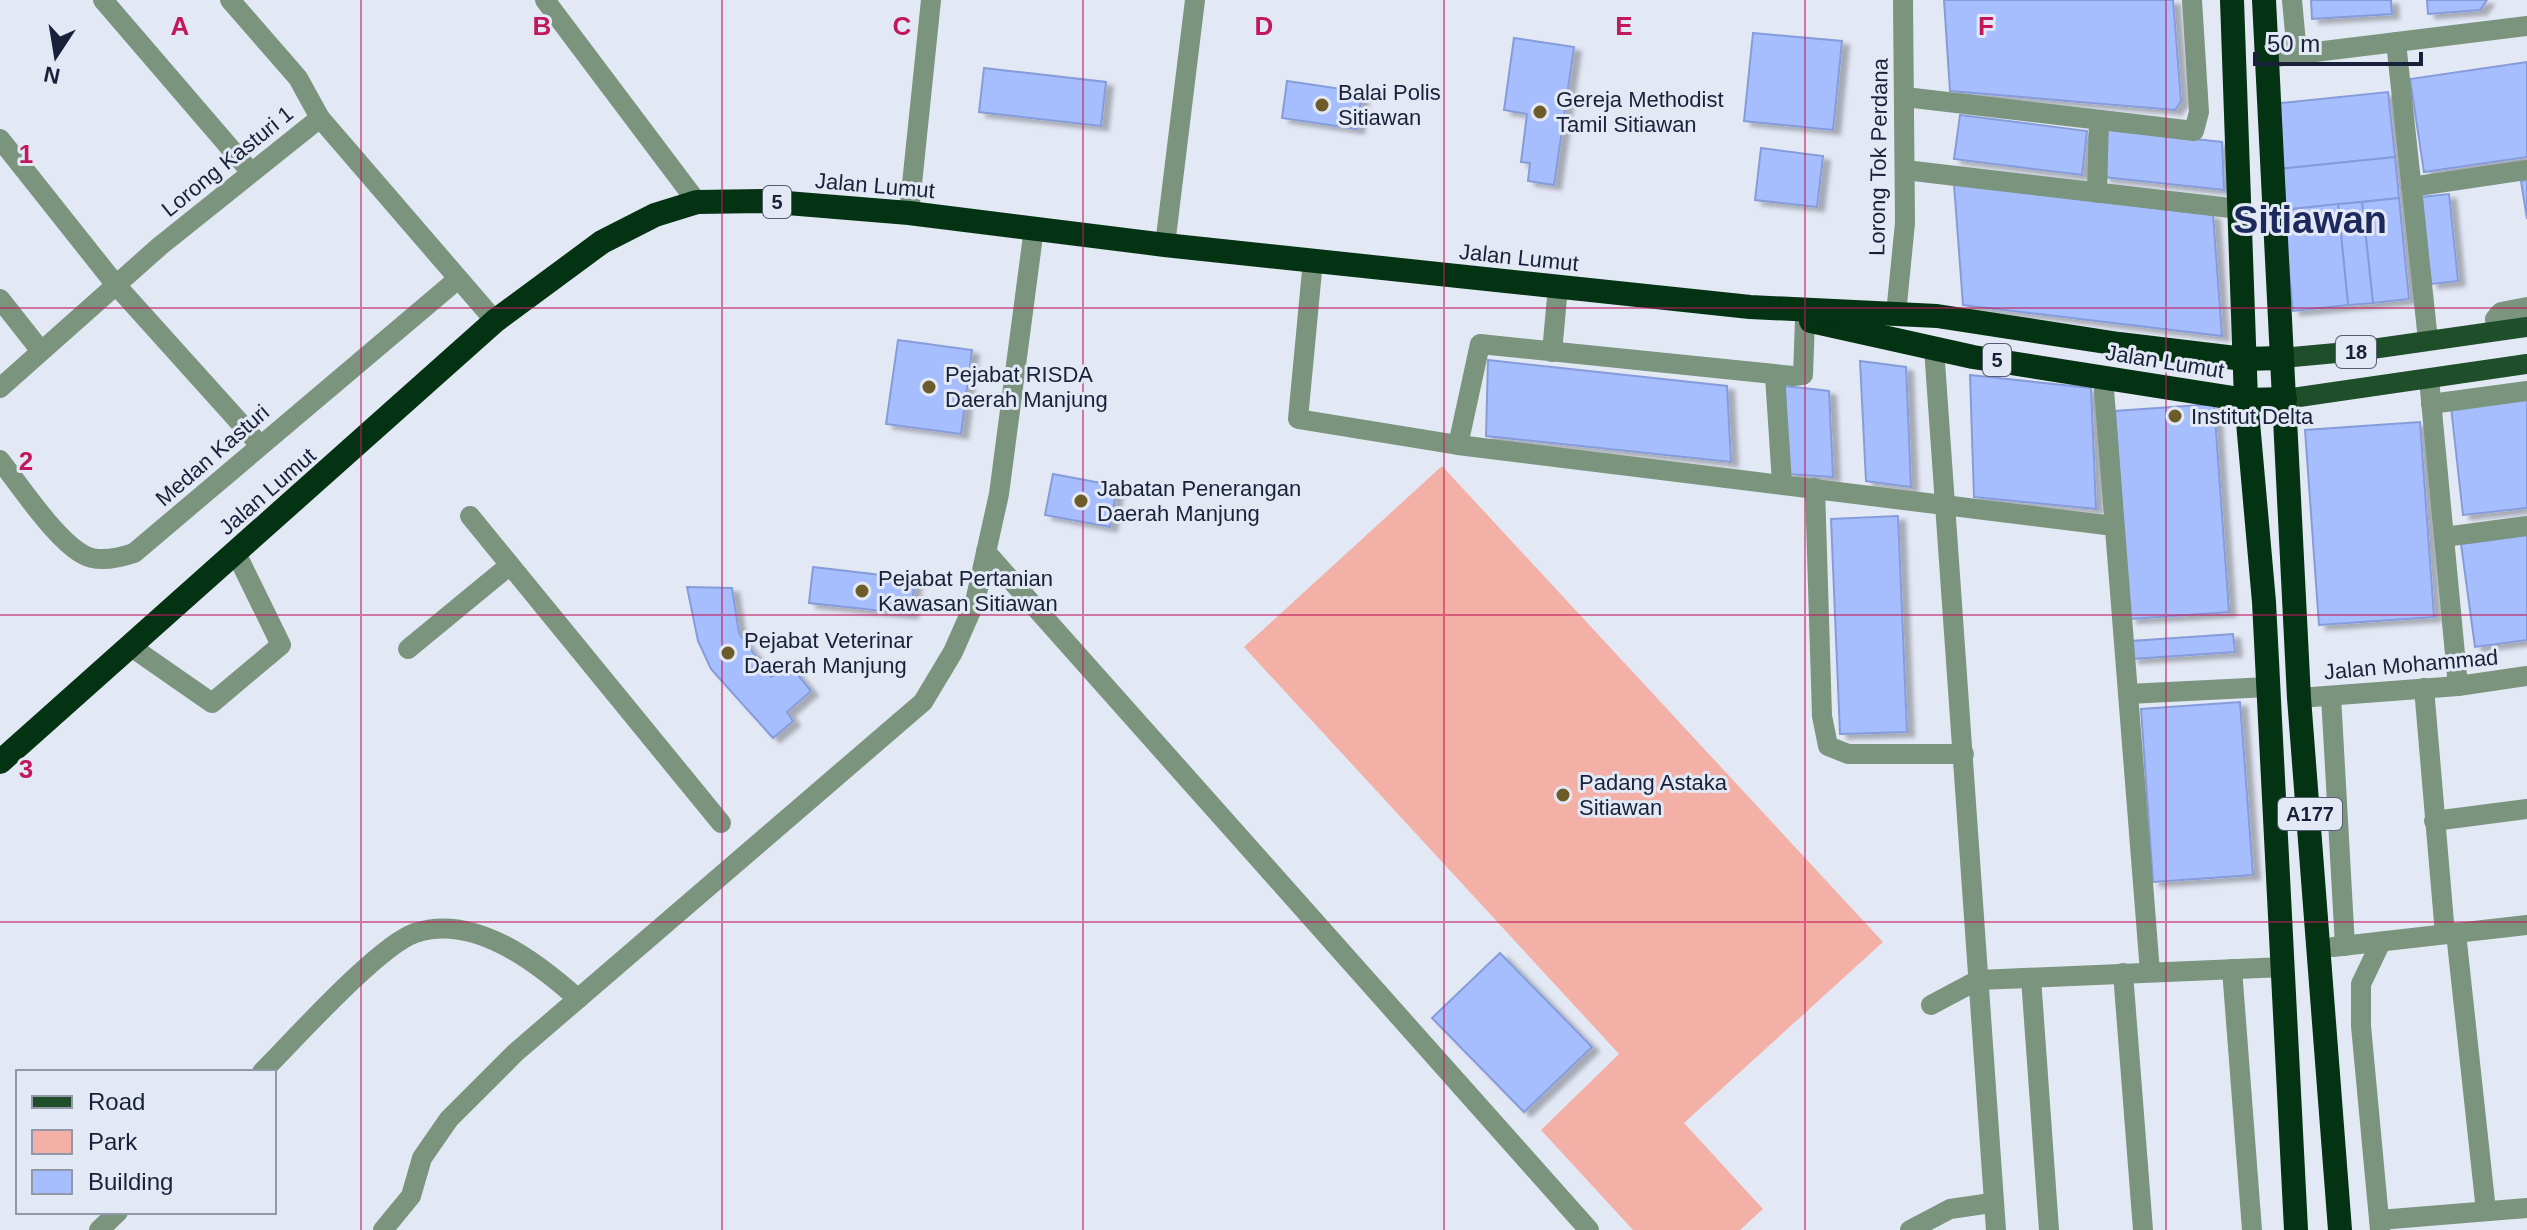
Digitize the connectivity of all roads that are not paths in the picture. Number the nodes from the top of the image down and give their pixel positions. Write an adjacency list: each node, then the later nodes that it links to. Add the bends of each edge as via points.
1 (103, 0): 21 (street)
2 (230, 0): 16 (street, via 298,78)
3 (545, 0): 24 (street)
4 (931, 0): 26 (street)
5 (1195, 0): 28 (street)
6 (1903, 0): 15 (street, Lorong Tok Perdana)
7 (2192, 0): 17 (street, via 2199,112 2194,131)
8 (2232, 0): 25 (highway)
9 (2264, 0): 14 (highway)
10 (2292, 0): 13 (street)
11 (2527, 26): 12 (street)
12 (2396, 42): 13 (street); 22 (street)
13 (2297, 54): 14 (street)
14 (2267, 58): 45 (highway)
15 (1905, 97): 17 (street); 19 (street, Lorong Tok Perdana)
16 (320, 118): 21 (street, Lorong Kasturi 1); 30 (street, Lorong Kasturi 1)
17 (2099, 120): 23 (street)
18 (0, 139): 31 (street)
19 (1905, 170): 23 (street); 36 (street, Lorong Tok Perdana)
20 (2527, 170): 22 (street)
21 (250, 171): 31 (street, Lorong Kasturi 1)
22 (2411, 187): 41 (street)
23 (2097, 193): 25 (street)
24 (697, 202): 26 (highway, Jalan Lumut / 5, via 762,201); 38 (highway, Jalan Lumut / 5, via 655,215 602,242)
25 (2239, 209): 46 (highway)
26 (909, 213): 27 (highway, Jalan Lumut / 5)
27 (1034, 228): 28 (highway, Jalan Lumut / 5); 68 (street, via 999,494)
28 (1165, 245): 29 (highway, Jalan Lumut / 5)
29 (1313, 260): 32 (highway, Jalan Lumut / 5); 59 (street, via 1298,419)
30 (458, 279): 38 (street, Lorong Kasturi 1); 58 (street, Medan Kasturi)
31 (116, 285): 43 (street, Lorong Kasturi 1); 58 (street)
32 (1558, 287): 34 (highway, Jalan Lumut / 5); 44 (street)
33 (0, 299): 43 (street)
34 (1750, 307): 36 (highway, Jalan Lumut / 5); 37 (highway, Jalan Lumut / 5)
35 (2527, 307): 40 (street, via 2501,312 2495,319)
36 (1896, 314): 46 (highway, Jalan Lumut / 5)
37 (1805, 320): 42 (highway, Jalan Lumut / 5); 49 (street, via 1803,375)
38 (495, 321): 69 (highway, Jalan Lumut / 5)
39 (2527, 327): 40 (main road, Jalan Lumut / 18)
40 (2496, 331): 41 (main road, Jalan Lumut / 18)
41 (2428, 340): 45 (main road, Jalan Lumut / 18)
42 (1934, 348): 50 (highway, Jalan Lumut / 5); 63 (street)
43 (41, 351): 52 (street, Lorong Kasturi 1)
44 (1552, 352): 49 (street); 59 (street, via 1480,344)
45 (2282, 358): 46 (highway, Jalan Lumut / 5); 55 (highway)
46 (2244, 359): 56 (highway)
47 (2527, 364): 48 (main road, Jalan Lumut / 18)
48 (2460, 375): 51 (main road, Jalan Lumut / 18); 54 (street)
49 (1775, 376): 61 (street)
50 (2103, 377): 56 (highway, Jalan Lumut / 5); 65 (street)
51 (2429, 379): 55 (main road, Jalan Lumut / 18); 57 (street)
52 (0, 388)
53 (2527, 391): 54 (street)
54 (2493, 395): 57 (street)
55 (2285, 399): 56 (highway, Jalan Lumut / 5); 79 (highway, A177)
56 (2246, 400): 75 (highway, A177)
57 (2431, 404): 67 (street)
58 (260, 445): 60 (street, Medan Kasturi, via 134,553 112,559 85,556 47,520)
59 (1458, 445): 61 (street)
60 (0, 460)
61 (1782, 483): 62 (street)
62 (1815, 488): 63 (street); 80 (street, via 1822,716 1828,746 1848,754)
63 (1945, 505): 65 (street); 80 (street)
64 (470, 516): 70 (street)
65 (2114, 526): 77 (street)
66 (2527, 526): 67 (street)
67 (2444, 537): 74 (street)
68 (986, 552): 96 (street, via 975,602 923,702); 106 (street)
69 (236, 553): 71 (highway, Jalan Lumut / 5); 71 (street, via 281,645 212,703)
70 (510, 565): 72 (street); 84 (street)
71 (130, 646): 81 (highway, Jalan Lumut / 5)
72 (408, 649)
73 (2527, 676): 74 (street, Jalan Mohammad)
74 (2458, 686): 76 (street, Jalan Mohammad)
75 (2268, 687): 77 (street); 90 (highway, A177)
76 (2424, 688): 78 (street, Jalan Mohammad); 83 (street)
77 (2128, 694): 92 (street)
78 (2331, 696): 79 (street, Jalan Mohammad); 88 (street)
79 (2299, 698): 89 (highway, A177)
80 (1964, 754): 95 (street)
81 (0, 762)
82 (2527, 809): 83 (street)
83 (2434, 821): 86 (street)
84 (721, 823)
85 (2527, 925): 86 (street)
86 (2451, 934): 87 (street); 101 (street)
87 (2381, 942): 88 (street); 103 (street, via 2361,984)
88 (2345, 946): 89 (street)
89 (2317, 949): 113 (highway, A177)
90 (2284, 967): 91 (street); 112 (highway, A177)
91 (2232, 969): 92 (street); 111 (street)
92 (2150, 972): 93 (street)
93 (2123, 973): 94 (street); 110 (street)
94 (2031, 978): 95 (street); 109 (street)
95 (1978, 980): 97 (street); 99 (street)
96 (578, 999): 98 (street, via 541,965 488,937 425,930 391,946); 105 (street, via 449,1119 422,1158 411,1196)
97 (1931, 1005)
98 (264, 1070)
99 (1991, 1203): 107 (street, via 1950,1209); 108 (street)
100 (2527, 1208): 101 (street)
101 (2486, 1211): 103 (street)
102 (116, 1214): 104 (street)
103 (2379, 1225)
104 (99, 1230)
105 (383, 1230)
106 (1589, 1230)
107 (1910, 1230)
108 (1996, 1230)
109 (2049, 1230)
110 (2143, 1230)
111 (2252, 1230)
112 (2296, 1230)
113 (2340, 1230)

